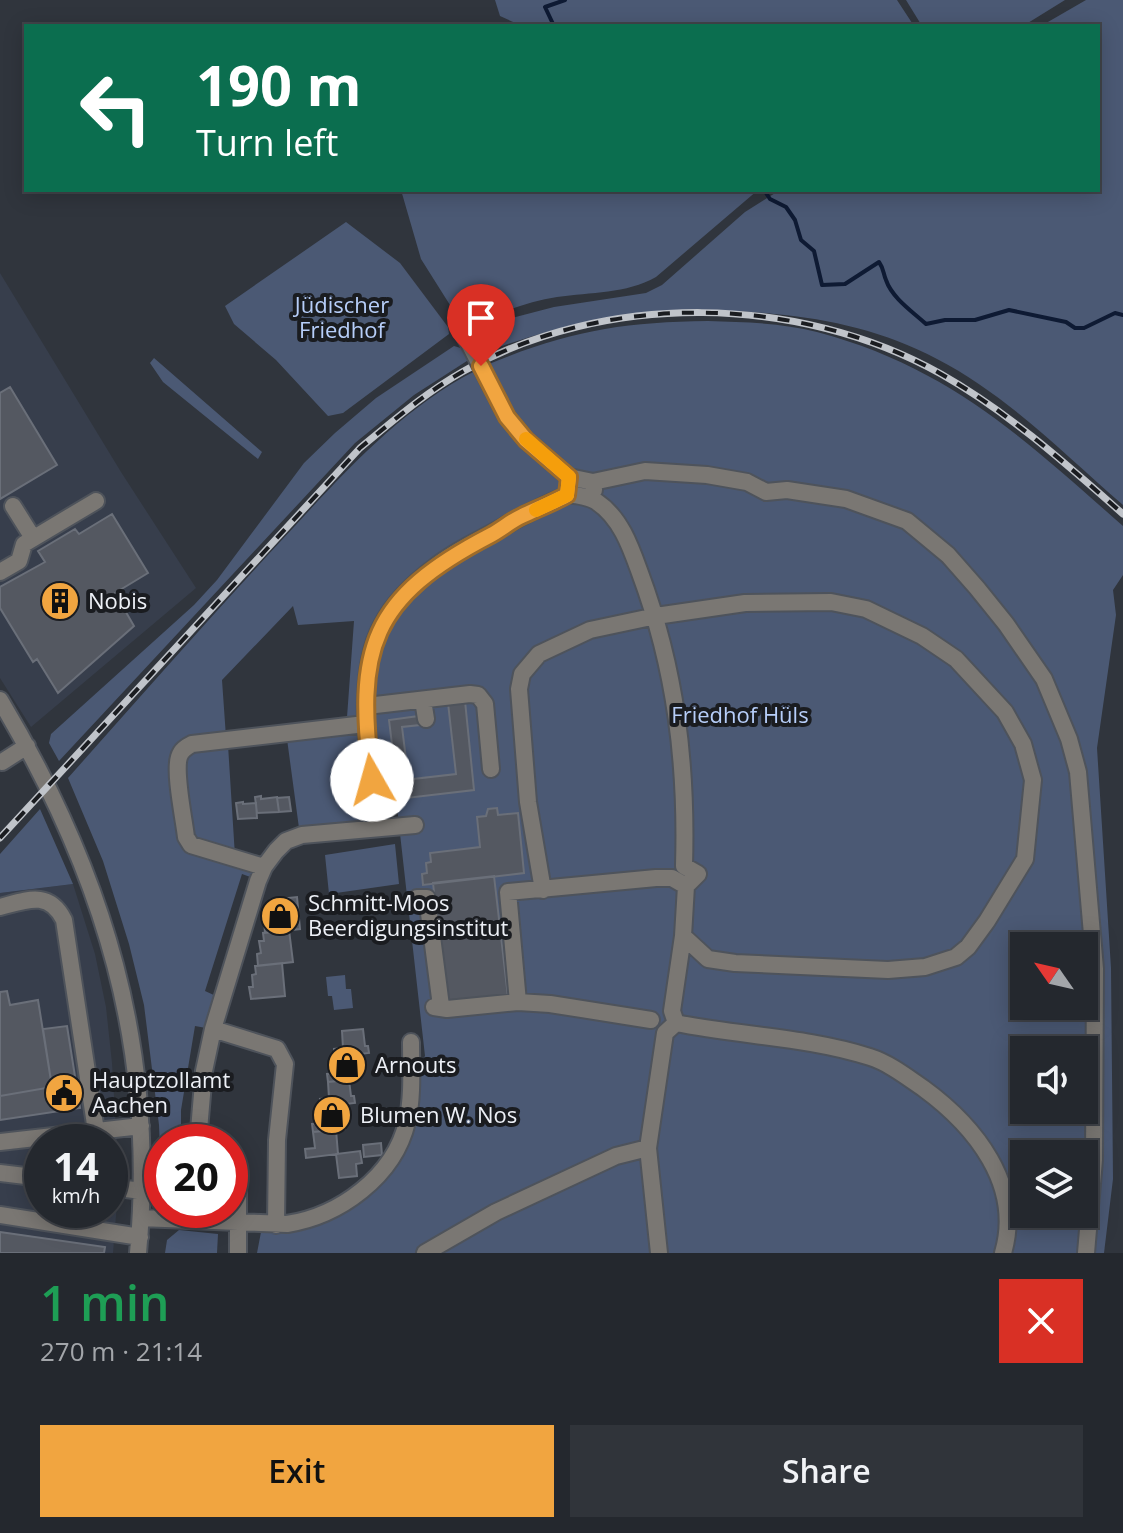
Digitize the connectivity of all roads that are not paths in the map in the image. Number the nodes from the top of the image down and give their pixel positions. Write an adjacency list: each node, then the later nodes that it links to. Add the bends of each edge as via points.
1 (467, 339): 2 (street, bridge, via 507,417)
2 (569, 477): 3 (street); 4 (street)
3 (593, 482): 5 (street); 55 (street, via 645,471 707,475 747,482 766,492 846,499 907,521 977,588 1044,679 1078,772 1095,969 1094,1160)
4 (567, 495): 5 (street); 13 (street, via 463,548 397,602 375,642)
5 (595, 500): 10 (street, via 615,518 630,545)
6 (96, 501): 8 (street)
7 (13, 506): 8 (street)
8 (33, 538): 9 (street, via 24,544 19,561)
9 (0, 572)
10 (656, 616): 22 (street, via 677,707 685,818); 23 (street, via 571,638 539,654 522,674 528,802); 27 (street, via 745,603 831,602 882,615 956,659 988,692 1023,744 1033,780 1025,859 987,921 956,957 925,967 866,971)
11 (0, 700): 16 (street)
12 (423, 700): 13 (street); 14 (street); 18 (street, via 470,694 483,698)
13 (367, 706): 15 (street)
14 (426, 719)
15 (365, 724): 20 (street); 21 (street, via 184,748 178,768 191,845)
16 (27, 746): 17 (street); 35 (street, via 89,879 112,950)
17 (2, 762)
18 (491, 769)
19 (415, 825): 20 (street)
20 (378, 828): 21 (street, via 302,835 286,841)
21 (264, 867): 31 (street)
22 (681, 877): 23 (street); 26 (street)
23 (543, 890): 29 (street, via 508,892)
24 (417, 898): 29 (street, via 427,898 438,1006)
25 (0, 907): 33 (street, via 44,900 58,908 64,920)
26 (683, 936): 27 (street); 28 (street)
27 (708, 959): 28 (street)
28 (678, 974): 30 (street)
29 (518, 1002): 30 (street)
30 (671, 1022): 39 (street); 54 (street, via 836,1047 873,1058 908,1077 968,1126 1001,1178 1009,1226)
31 (213, 1029): 34 (street); 48 (street, via 277,1049 285,1064 277,1128)
32 (411, 1042): 48 (street, via 407,1123 388,1161 335,1210 308,1221)
33 (95, 1124)
34 (200, 1124)
35 (141, 1126): 36 (street); 43 (street)
36 (128, 1127)
37 (24, 1139): 38 (street)
38 (0, 1142)
39 (648, 1148): 52 (street, via 616,1156 496,1212); 53 (street)
40 (0, 1173): 41 (street)
41 (24, 1176)
42 (128, 1189): 43 (street)
43 (142, 1191): 45 (street)
44 (0, 1215): 50 (street)
45 (141, 1218): 46 (street); 50 (street)
46 (144, 1218)
47 (248, 1223): 48 (street)
48 (276, 1225)
49 (239, 1228): 51 (street)
50 (139, 1245)
51 (238, 1253)
52 (425, 1253)
53 (659, 1253)
54 (1003, 1253)
55 (1086, 1253)

